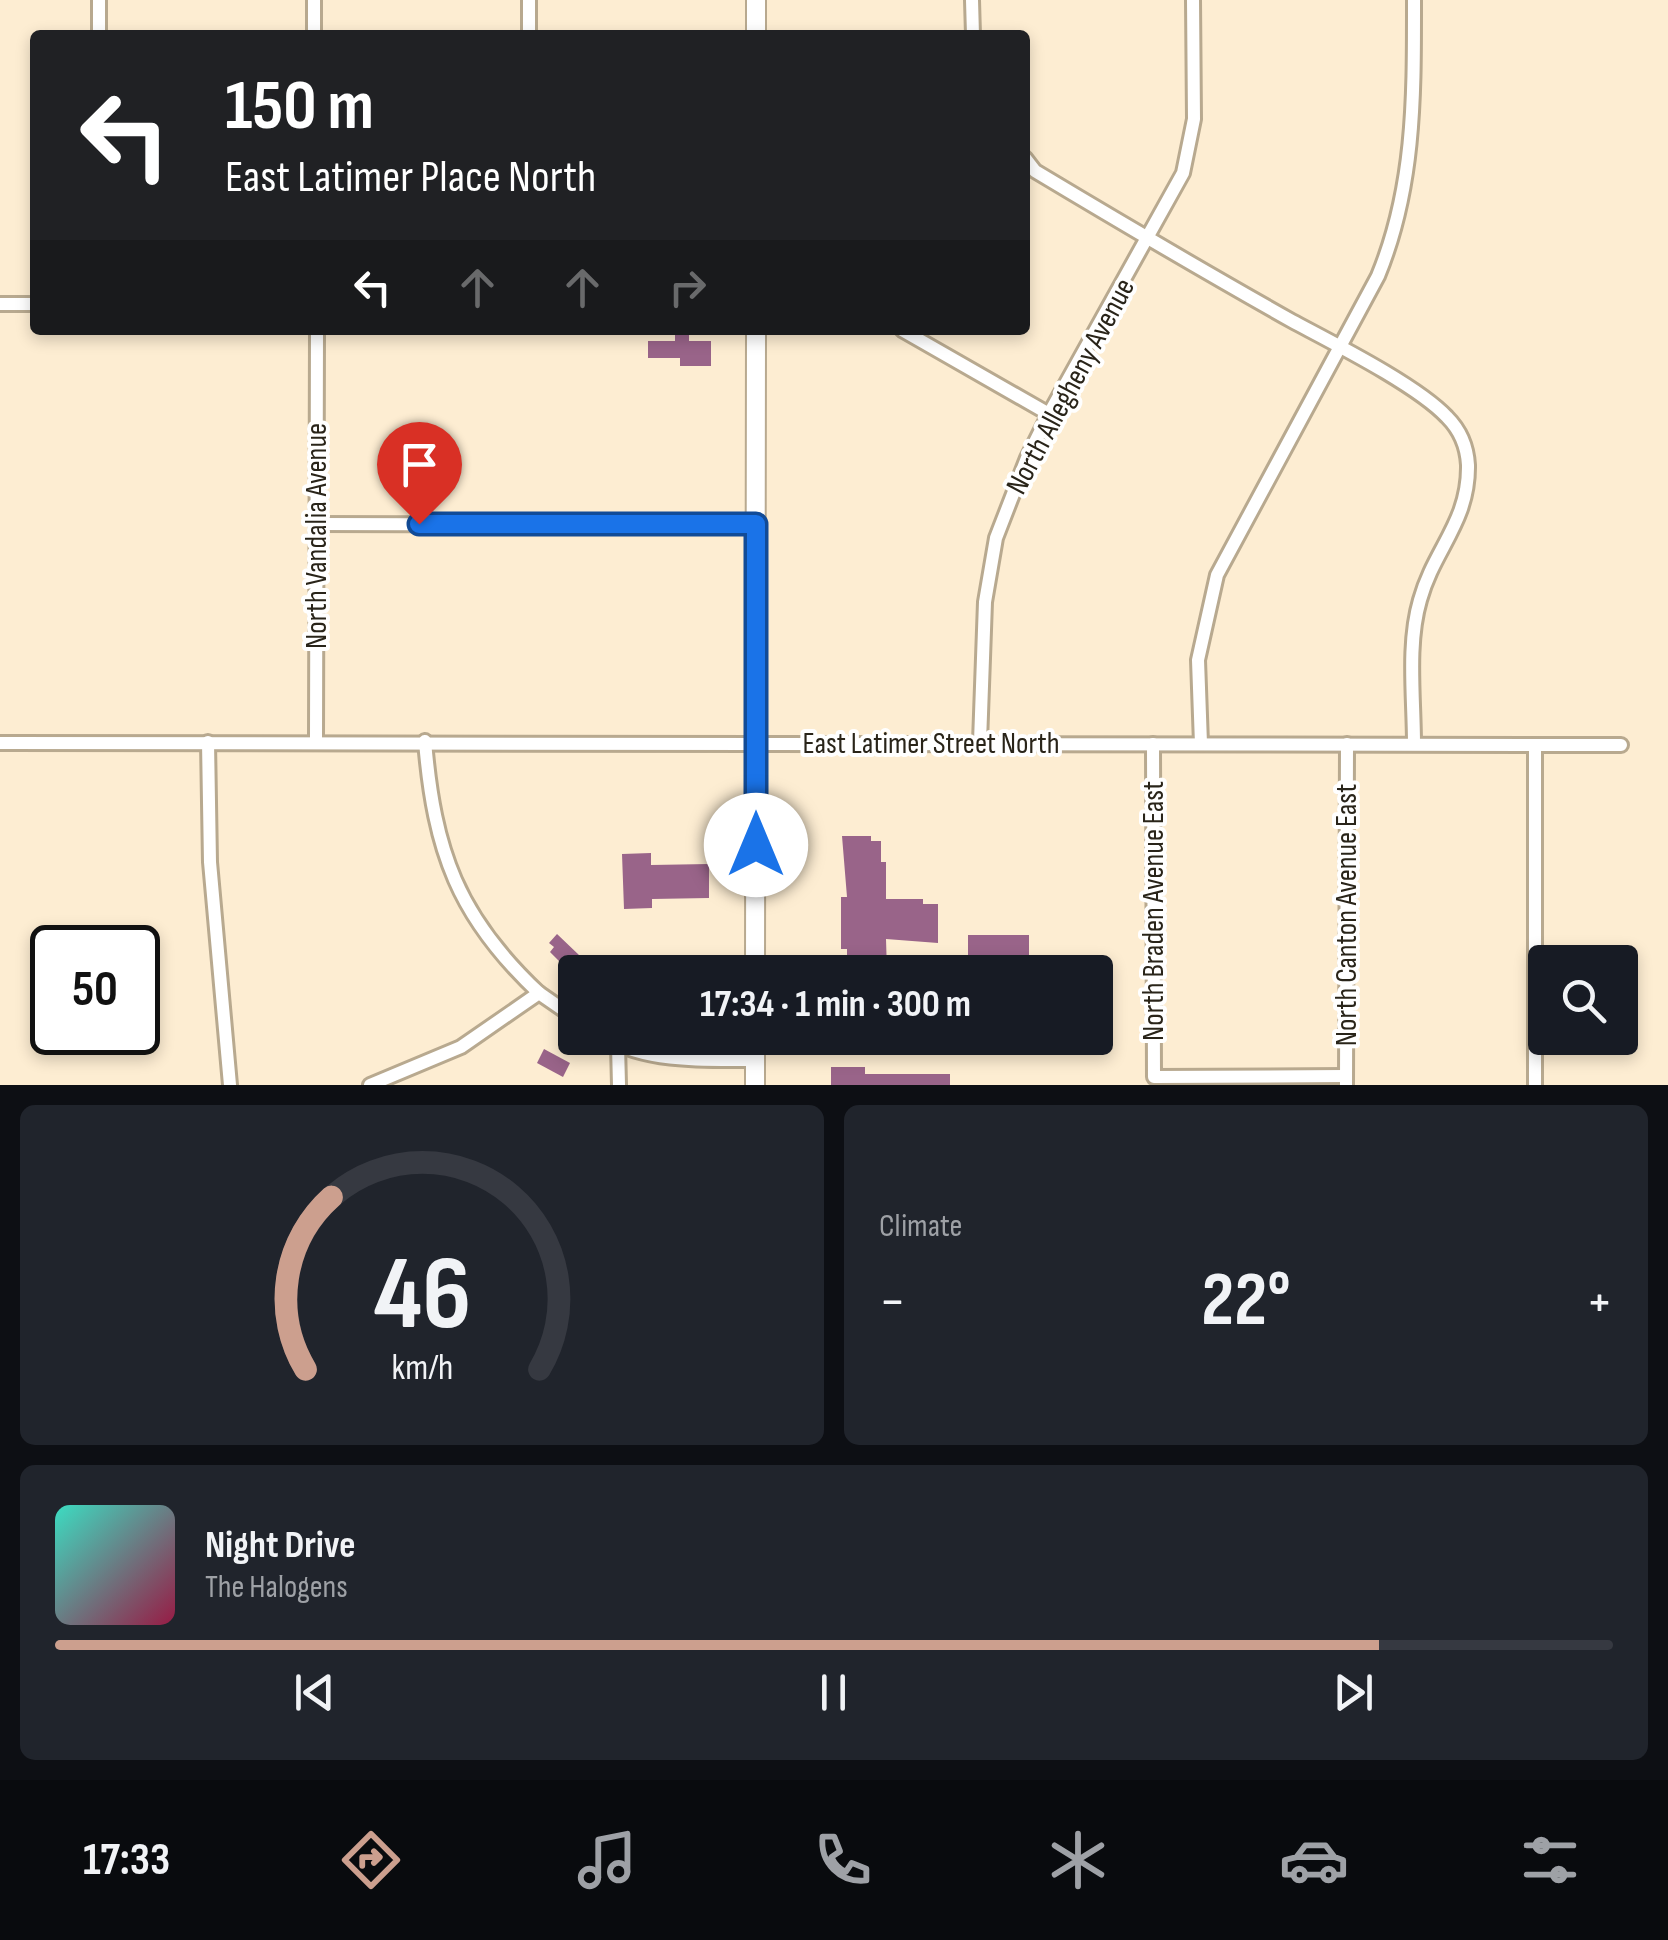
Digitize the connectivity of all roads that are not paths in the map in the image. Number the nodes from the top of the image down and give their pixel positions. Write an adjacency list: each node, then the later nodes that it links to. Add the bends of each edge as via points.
1 (99, 0): 8 (street)
2 (314, 0): 9 (street)
3 (529, 0): 10 (street)
4 (756, 0): 11 (main road)
5 (972, 0): 12 (street)
6 (1193, 0): 14 (street, North Allegheny Avenue, via 1193,134 1183,173)
7 (1414, 0): 20 (street, via 1414,128 1402,202 1378,276)
8 (98, 30)
9 (314, 30)
10 (529, 30)
11 (756, 30)
12 (973, 30)
13 (1030, 164): 14 (street)
14 (1148, 240): 20 (street); 21 (street, North Allegheny Avenue)
15 (0, 304): 16 (street)
16 (30, 304)
17 (316, 335): 22 (street, North Vandalia Avenue)
18 (756, 335): 23 (main road)
19 (911, 335): 21 (street)
20 (1339, 347): 31 (street, via 1217,575 1198,660); 33 (street, via 1440,410 1466,450 1463,513 1428,576 1414,627)
21 (1049, 414): 29 (street, North Allegheny Avenue, via 996,538)
22 (316, 524): 23 (street); 26 (street, North Vandalia Avenue)
23 (756, 524): 28 (main road)
24 (0, 742): 25 (street, East Latimer Street North)
25 (208, 742): 26 (street, East Latimer Street North); 44 (street, via 210,862)
26 (316, 742): 27 (street, East Latimer Street North)
27 (426, 742): 28 (street, East Latimer Street North); 37 (street, via 435,826 460,896 503,960)
28 (756, 742): 29 (street, East Latimer Street North); 36 (main road)
29 (980, 742): 30 (street, East Latimer Street North)
30 (1152, 744): 31 (street, East Latimer Street North); 43 (street, North Braden Avenue East, via 1154,1077)
31 (1201, 744): 32 (street, East Latimer Street North)
32 (1347, 744): 33 (street, East Latimer Street North); 43 (street, North Canton Avenue East)
33 (1414, 744): 35 (street, East Latimer Street North)
34 (1621, 744): 35 (street, East Latimer Street North)
35 (1535, 746): 48 (street)
36 (755, 955)
37 (539, 994): 38 (street); 45 (street, via 461,1047)
38 (558, 1007)
39 (614, 1055): 46 (street)
40 (655, 1055): 42 (street)
41 (754, 1055): 42 (main road)
42 (754, 1060): 47 (main road)
43 (1346, 1081)
44 (230, 1085)
45 (370, 1085)
46 (618, 1085)
47 (754, 1085)
48 (1535, 1085)

